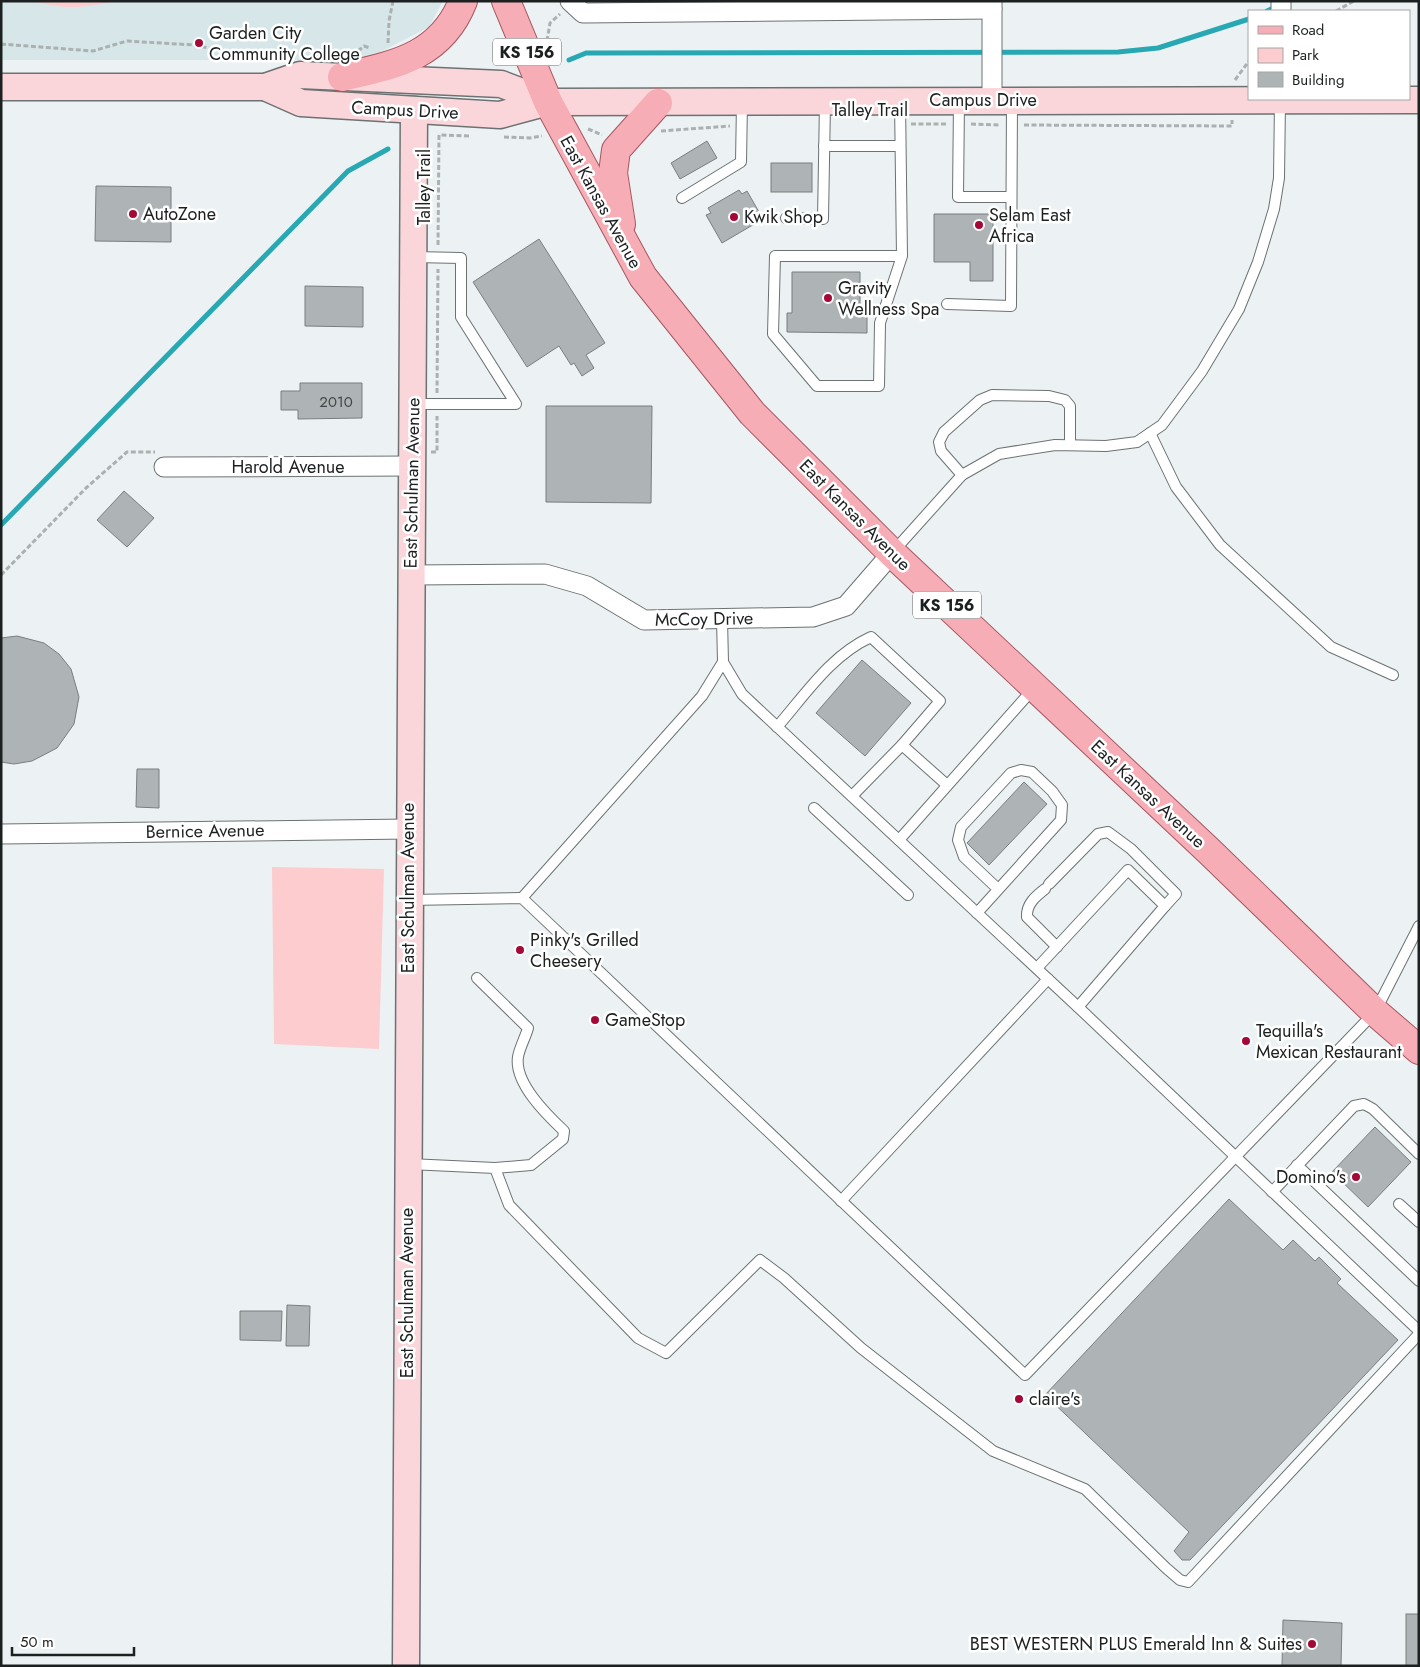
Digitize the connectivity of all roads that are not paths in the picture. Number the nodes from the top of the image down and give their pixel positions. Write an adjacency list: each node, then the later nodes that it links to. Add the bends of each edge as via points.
1 (463, 1): 5 (main road, via 444,33 419,54 386,67)
2 (506, 1): 12 (main road, East Kansas Avenue / KS 156)
3 (570, 2): 4 (street, via 583,13)
4 (992, 5): 9 (street, via 992,37)
5 (342, 77): 7 (main road, Campus Drive, via 300,75); 12 (main road, Campus Drive, via 501,84)
6 (1, 87): 7 (main road, Campus Drive)
7 (265, 87): 14 (main road, Campus Drive, via 301,103)
8 (1248, 99): 9 (main road, Campus Drive)
9 (1002, 100): 16 (main road, Campus Drive); 20 (lane)
10 (1280, 100): 28 (lane, via 1279,178 1274,209 1258,262 1239,309 1202,371 1162,426)
11 (825, 101): 15 (main road, Campus Drive); 17 (main road, Campus Drive); 18 (lane)
12 (548, 102): 13 (main road, Campus Drive); 14 (main road, Campus Drive, via 500,115); 23 (main road, East Kansas Avenue / KS 156)
13 (658, 103): 17 (main road, Campus Drive); 23 (main road, via 616,150 612,173)
14 (414, 110): 25 (main road, East Schulman Avenue)
15 (900, 112): 16 (main road, Campus Drive); 19 (lane)
16 (958, 112): 20 (lane, via 958,197)
17 (742, 113): 21 (lane, via 741,162)
18 (824, 146): 19 (lane); 22 (lane, via 823,219)
19 (900, 146): 24 (lane)
20 (1012, 197): 26 (lane, via 1011,306)
21 (682, 198)
22 (786, 218)
23 (623, 242): 33 (main road, East Kansas Avenue / KS 156, via 642,277 752,413)
24 (902, 256): 24 (lane, via 880,323 879,386 817,386 773,334 775,256)
25 (413, 257): 27 (main road, East Schulman Avenue); 27 (lane, via 461,258 461,316 516,404)
26 (947, 304)
27 (413, 404): 30 (main road, East Schulman Avenue)
28 (1150, 433): 29 (lane, via 1137,442 1106,446); 37 (lane, via 1176,487 1220,545 1331,647)
29 (1070, 445): 32 (lane, via 999,454); 32 (lane, via 1070,406 1065,400 1049,396 992,395 980,400 944,432 939,442 941,451)
30 (413, 466): 31 (street, Harold Avenue); 34 (main road, East Schulman Avenue)
31 (164, 467)
32 (962, 475): 33 (lane)
33 (892, 553): 35 (street, McCoy Drive, via 846,606 813,617); 38 (main road, East Kansas Avenue / KS 156)
34 (411, 576): 35 (street, McCoy Drive, via 545,574 587,586 644,620); 44 (main road, East Schulman Avenue)
35 (722, 619): 36 (lane)
36 (723, 662): 39 (lane, via 742,694); 49 (lane, via 702,696)
37 (1393, 674)
38 (1034, 687): 41 (lane); 59 (main road, East Kansas Avenue / KS 156)
39 (777, 727): 40 (lane, via 830,666 856,644 871,637 940,701); 42 (lane)
40 (902, 744): 41 (lane); 42 (lane)
41 (947, 785): 46 (lane)
42 (852, 796): 46 (lane)
43 (814, 808): 48 (lane)
44 (408, 829): 45 (street, Bernice Avenue); 50 (main road, East Schulman Avenue)
45 (1, 834)
46 (899, 840): 52 (lane)
47 (998, 889): 47 (lane, via 1061,820 1062,805 1032,772 1021,770 1011,773 961,827 958,840 964,857); 52 (lane)
48 (908, 895)
49 (522, 898): 50 (lane); 67 (lane)
50 (408, 900): 63 (main road, East Schulman Avenue)
51 (1165, 906): 54 (lane, via 1128,870); 54 (lane, via 1176,894 1131,849 1108,832 1098,834 1026,910 1027,917); 58 (lane)
52 (977, 913): 55 (lane)
53 (1419, 926): 59 (lane)
54 (1057, 947): 55 (lane)
55 (1037, 968): 57 (lane)
56 (476, 978): 65 (lane, via 528,1028 518,1056 520,1070 529,1093 564,1131 563,1139 531,1165)
57 (1048, 979): 58 (lane); 67 (lane)
58 (1078, 1007): 62 (lane)
59 (1375, 1012): 60 (main road, East Kansas Avenue / KS 156); 62 (lane)
60 (1419, 1050)
61 (1419, 1154): 64 (lane, via 1364,1104 1354,1106)
62 (1236, 1157): 66 (lane); 67 (lane, via 1025,1375)
63 (407, 1164): 65 (lane); 72 (main road, East Schulman Avenue)
64 (1297, 1165): 66 (lane); 70 (lane)
65 (495, 1168): 71 (lane, via 509,1205 638,1338 666,1353 760,1260 861,1348 993,1451 1085,1489 1166,1568 1180,1580 1188,1582)
66 (1272, 1192): 71 (lane)
67 (841, 1201)
68 (1399, 1204): 69 (lane)
69 (1419, 1222)
70 (1419, 1282)
71 (1419, 1332)
72 (406, 1666)

